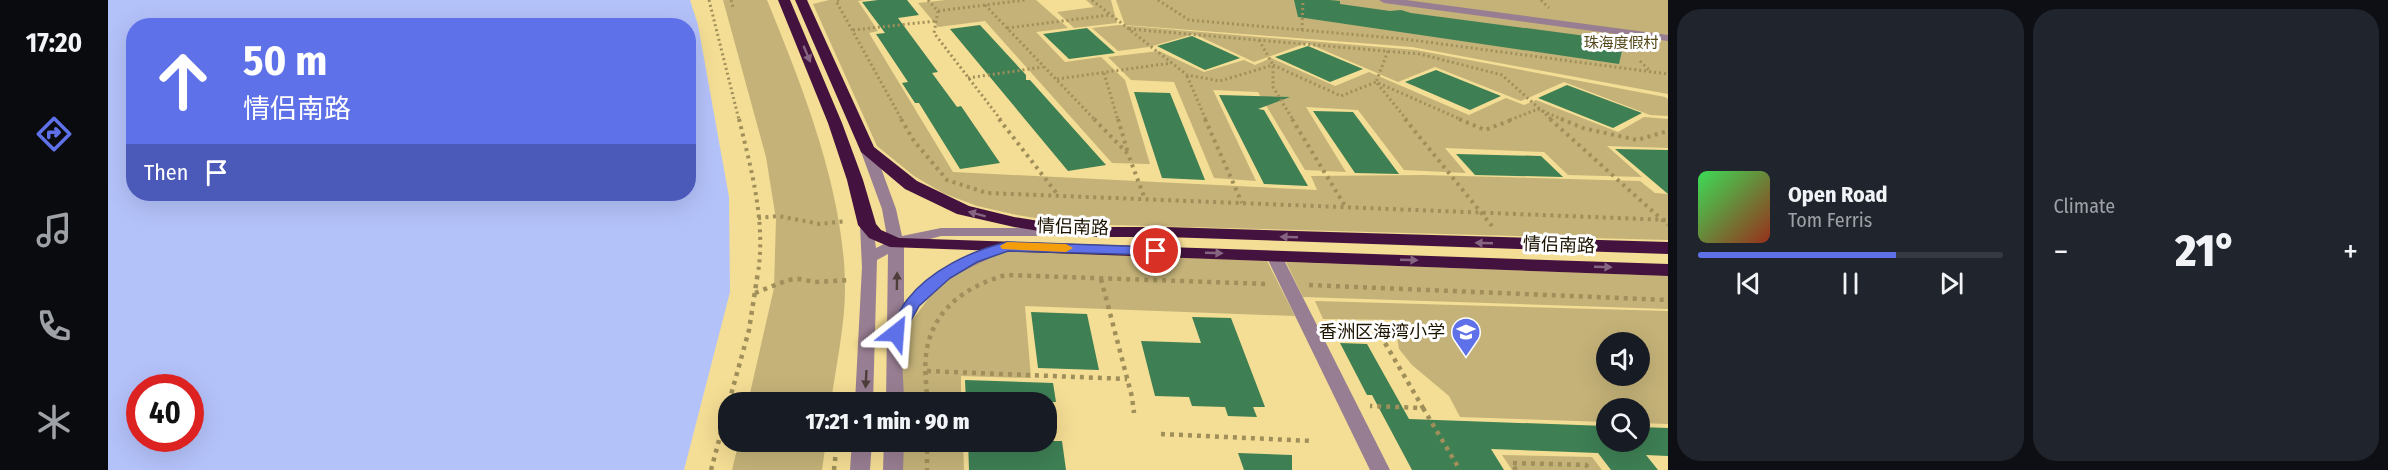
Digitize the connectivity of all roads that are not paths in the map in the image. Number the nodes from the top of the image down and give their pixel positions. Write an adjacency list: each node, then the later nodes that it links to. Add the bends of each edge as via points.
1 (784, 0): 6 (highway, one-way to 6, via 835,123)
2 (801, 0): 5 (highway, 情侣南路)
3 (1384, 0): 4 (street)
4 (1668, 38)
5 (867, 149): 7 (highway, 情侣南路, one-way to 5, via 963,210 911,185); 8 (street, via 889,209)
6 (867, 225): 8 (highway, 情侣南路, via 875,234); 12 (street)
7 (1076, 232): 8 (street, via 941,232); 10 (highway, 情侣南路, one-way to 7, via 1504,234)
8 (896, 243): 9 (highway, 情侣南路); 12 (street); 14 (street, one-way to 8)
9 (1007, 246): 11 (highway, 情侣南路, one-way to 11); 14 (street, via 944,274 913,303)
10 (1668, 248)
11 (1274, 256): 13 (highway, 情侣南路, one-way to 13); 21 (street)
12 (870, 258): 15 (street, one-way to 15)
13 (1668, 270)
14 (896, 333): 16 (street)
15 (864, 392)
16 (895, 392)
17 (861, 452): 19 (street)
18 (894, 452): 20 (street)
19 (860, 470)
20 (893, 470)
21 (1380, 470)

